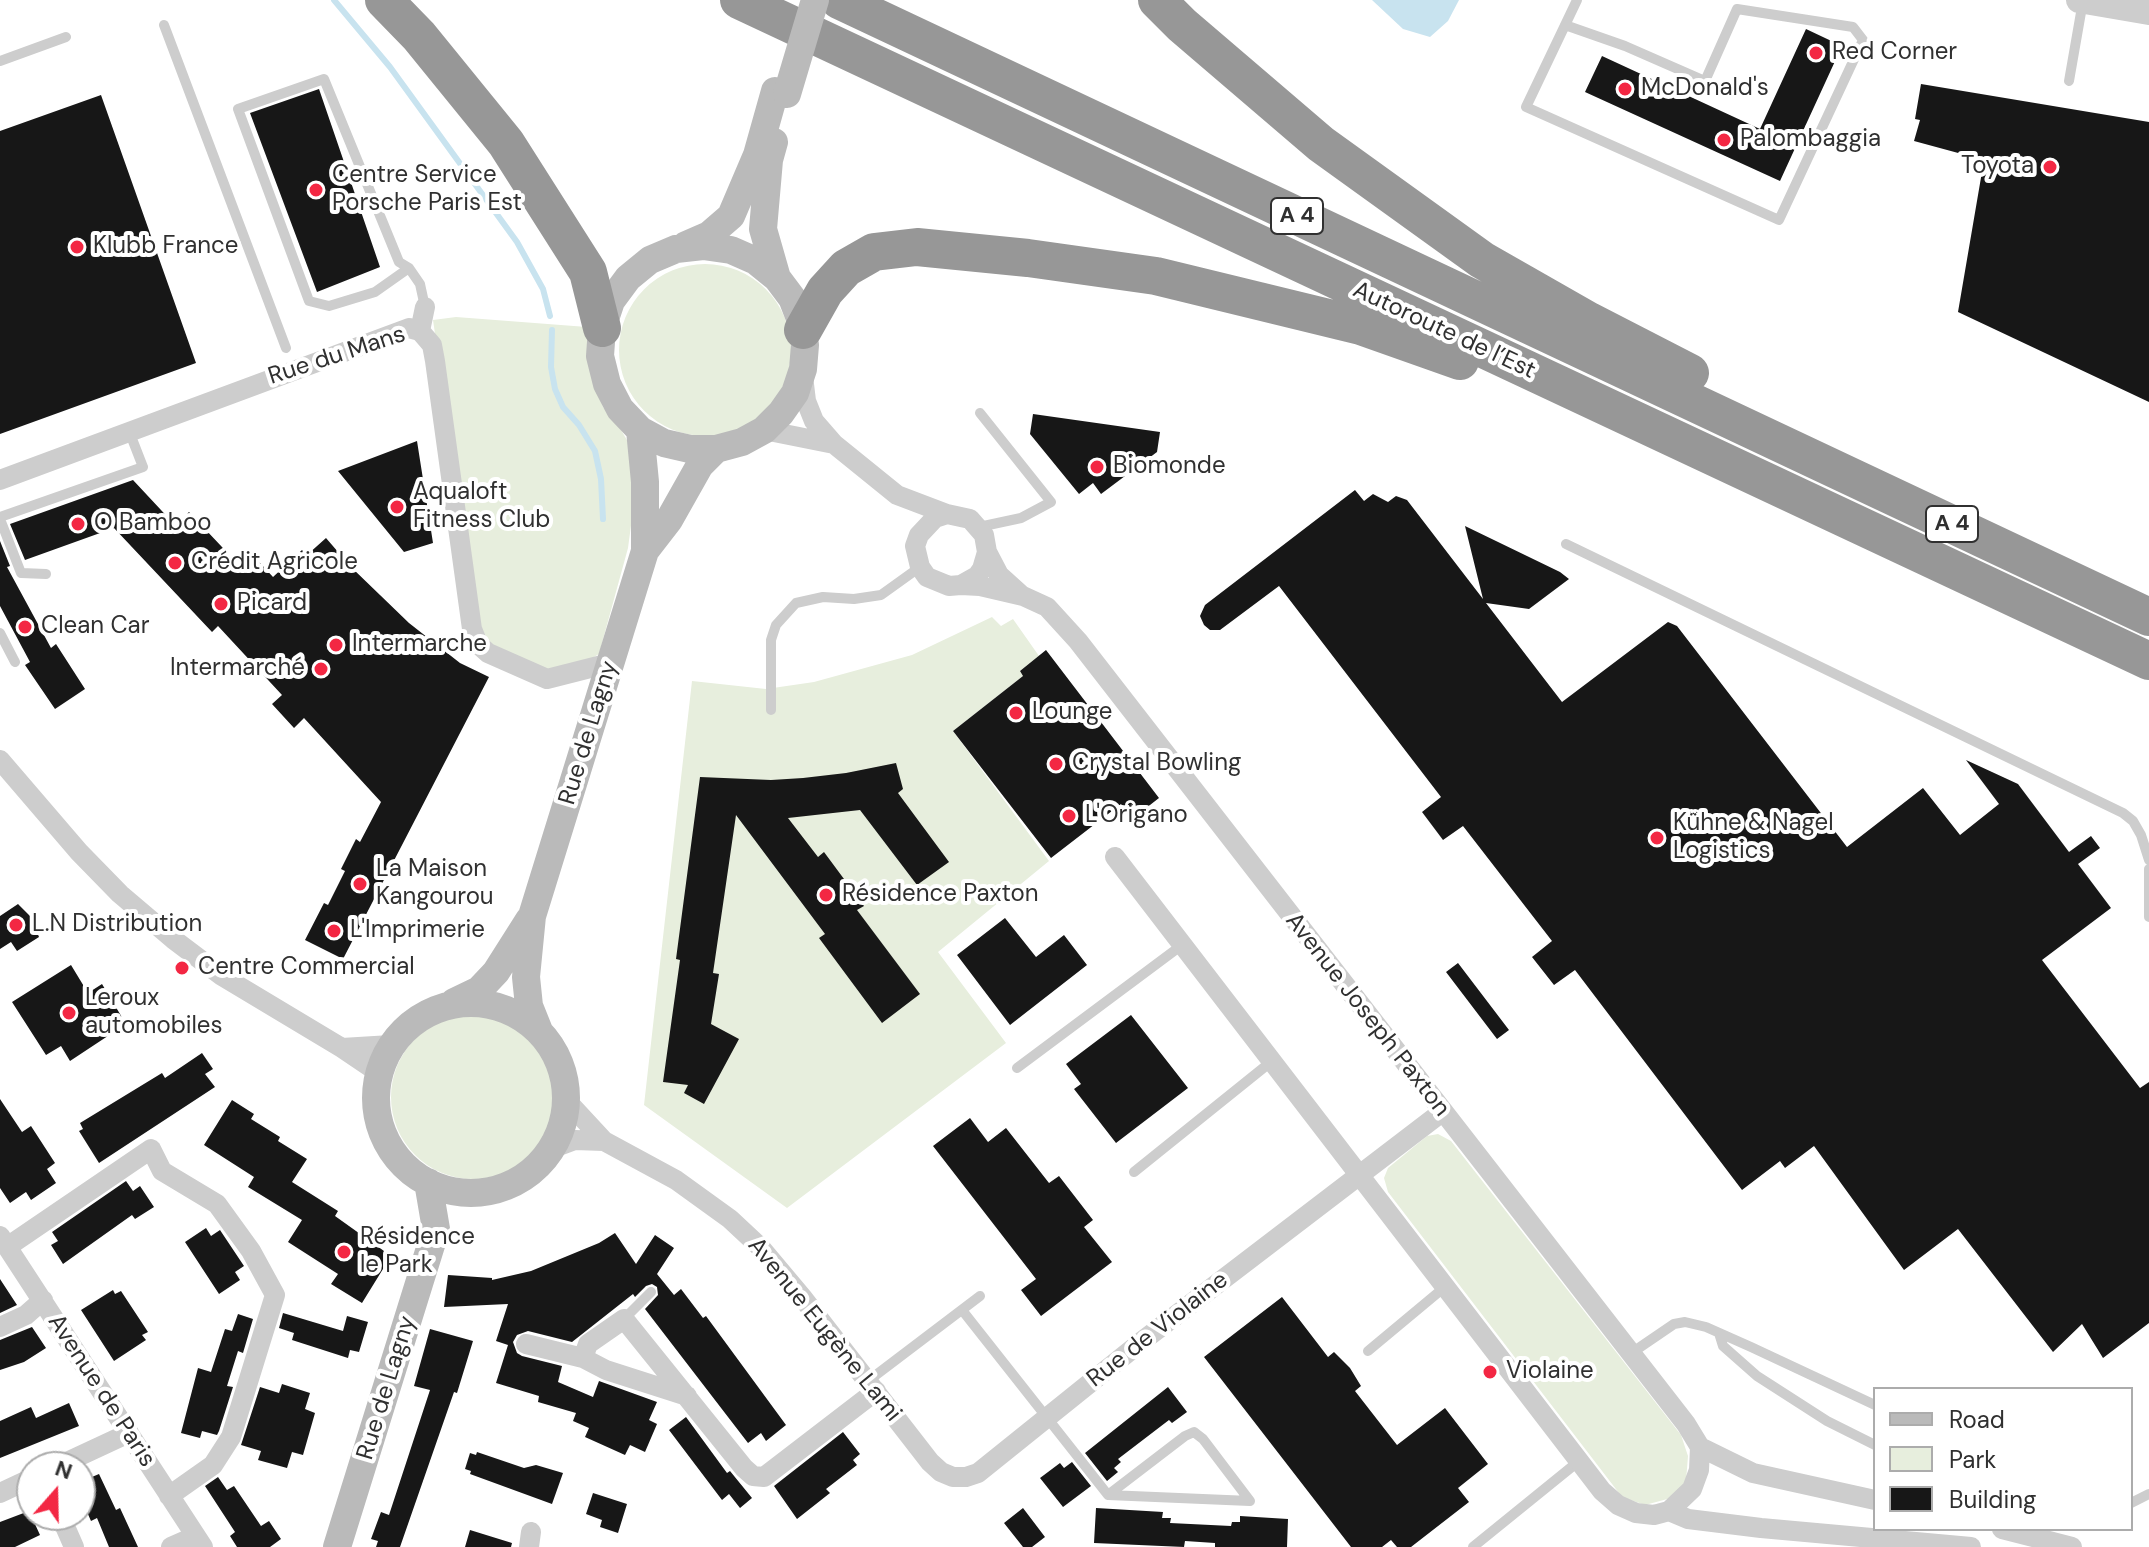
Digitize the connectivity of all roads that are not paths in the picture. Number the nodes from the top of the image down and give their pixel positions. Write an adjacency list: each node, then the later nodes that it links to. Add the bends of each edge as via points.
1 (384, 0): 20 (highway, via 506,143 588,272)
2 (739, 0): 24 (highway, Autoroute de l’Est / A 4)
3 (803, 0): 15 (main road)
4 (815, 0): 15 (main road, bridge)
5 (839, 0): 30 (highway, Autoroute de l’Est / A 4)
6 (1157, 0): 30 (highway, via 1321,144 1482,260 1700,379)
7 (1577, 0): 11 (lane)
8 (2081, 0): 9 (street); 14 (lane)
9 (2149, 12)
10 (164, 25): 23 (lane)
11 (1565, 25): 11 (lane, via 1705,81 1737,9 1853,27 1863,40 1779,220 1526,107)
12 (66, 37): 13 (lane)
13 (0, 61)
14 (2069, 81)
15 (781, 92): 16 (main road, via 731,216 709,235); 18 (main road, via 763,229)
16 (676, 249): 18 (main road, via 731,250); 20 (main road, via 650,260 628,278 611,301)
17 (409, 268): 17 (lane, via 375,292 329,306 309,301 238,109 324,79 399,262); 19 (lane, via 420,284)
18 (777, 278): 21 (main road, via 792,298)
19 (425, 307): 22 (street)
20 (602, 328): 28 (main road, via 600,356 607,384 620,409)
21 (803, 330): 24 (highway, via 825,291 846,268 874,252 917,247 1156,276 1361,326 1456,362); 25 (main road)
22 (420, 331): 27 (street, Rue du Mans, via 409,328); 50 (street, Rue du Mans, via 432,345 435,361 478,644 547,679)
23 (286, 348)
24 (1504, 359): 48 (highway, Autoroute de l’Est / A 4)
25 (803, 369): 29 (main road, via 795,393); 31 (street, via 814,421)
26 (980, 413): 37 (lane, via 1051,502 1021,518)
27 (129, 430): 33 (street, Rue du Mans); 36 (lane, via 143,467)
28 (640, 430): 32 (main road, via 664,443); 40 (main road, Rue de Lagny)
29 (764, 430): 31 (street); 32 (main road)
30 (1754, 431): 46 (highway, Autoroute de l’Est / A 4)
31 (834, 444): 34 (street)
32 (716, 449): 40 (main road, Rue de Lagny)
33 (0, 480)
34 (897, 495): 35 (street); 39 (street)
35 (947, 514): 37 (street, via 970,519); 39 (street, via 926,525)
36 (0, 518): 43 (lane, via 21,573)
37 (979, 527): 41 (street)
38 (1566, 544): 54 (lane, via 2123,813 2141,835)
39 (915, 546): 42 (street)
40 (645, 551): 50 (main road, Rue de Lagny)
41 (987, 552): 44 (street, via 977,576); 45 (street, Avenue Joseph Paxton, via 999,575)
42 (920, 567): 44 (street, via 937,583); 51 (lane, via 881,595 796,603 776,625 771,640)
43 (46, 574)
44 (961, 585): 45 (street, Avenue Joseph Paxton)
45 (1023, 596): 67 (street, Avenue Joseph Paxton, via 1047,607 1078,641)
46 (2149, 617)
47 (0, 633): 49 (lane)
48 (2149, 661)
49 (15, 662)
50 (610, 663): 56 (main road, Rue de Lagny)
51 (771, 710)
52 (0, 760): 62 (street, via 79,852 173,939 222,976)
53 (1115, 857): 58 (street)
54 (2149, 860)
55 (2149, 869): 57 (lane)
56 (532, 916): 59 (main road, Rue de Lagny, via 479,990); 60 (main road, Rue de Lagny, via 526,977)
57 (2149, 917)
58 (1182, 945): 63 (street); 64 (lane)
59 (446, 1006): 60 (main road, via 496,1006); 61 (main road, via 415,1021)
60 (539, 1031): 66 (main road, via 564,1075)
61 (391, 1045): 62 (street); 65 (main road)
62 (342, 1048): 65 (street)
63 (1272, 1061): 70 (lane); 71 (street)
64 (1017, 1068)
65 (379, 1073): 72 (main road, via 376,1105 384,1136 402,1163)
66 (566, 1100): 68 (street); 69 (main road)
67 (1442, 1112): 71 (street, Rue de Violaine); 86 (street, Avenue Joseph Paxton)
68 (604, 1141): 69 (street, via 575,1140); 88 (street, Avenue Eugène Lami, via 676,1180 730,1219 760,1247)
69 (551, 1149): 73 (main road, via 518,1180)
70 (1134, 1172)
71 (1360, 1175): 76 (street); 91 (street, Rue de Violaine)
72 (428, 1182): 73 (main road); 74 (main road, Rue de Lagny)
73 (475, 1193): 74 (main road, Rue de Lagny)
74 (436, 1229): 105 (main road, Rue de Lagny)
75 (4, 1241): 79 (street, Avenue de Paris); 99 (street, via 151,1149 162,1171 217,1204 251,1251 275,1295 231,1437 213,1465)
76 (1446, 1286): 85 (lane); 96 (street)
77 (651, 1292): 81 (lane)
78 (980, 1296): 80 (lane)
79 (43, 1300): 82 (street); 92 (street, Avenue de Paris)
80 (962, 1310): 88 (lane); 91 (lane)
81 (624, 1319): 87 (street, via 588,1344); 89 (street)
82 (0, 1327)
83 (1719, 1333): 86 (lane, via 1685,1322 1674,1324); 90 (lane); 93 (lane, via 1723,1346 1757,1376)
84 (526, 1344): 87 (street)
85 (1368, 1351)
86 (1630, 1354): 94 (street, Avenue Joseph Paxton)
87 (583, 1358): 89 (street)
88 (872, 1386): 89 (street, via 764,1477 744,1468); 97 (street, Avenue Eugène Lami, via 930,1462)
89 (687, 1396)
90 (1873, 1404)
91 (1047, 1418): 97 (street, Rue de Violaine, via 978,1473); 98 (lane)
92 (129, 1433): 95 (street); 99 (street, Avenue de Paris)
93 (1873, 1444)
94 (1700, 1447): 100 (street, via 1753,1473); 101 (street, via 1692,1489)
95 (90, 1451)
96 (1579, 1461): 101 (street, via 1618,1505 1636,1513); 106 (lane)
97 (953, 1477)
98 (1108, 1495): 98 (lane, via 1194,1432 1250,1501)
99 (169, 1496): 103 (street, Avenue de Paris)
100 (1873, 1500)
101 (1669, 1511): 107 (street, via 1688,1519)
102 (2010, 1531): 108 (street)
103 (200, 1542): 104 (street)
104 (171, 1547)
105 (337, 1547)
106 (1473, 1547)
107 (1971, 1547)
108 (2072, 1547)

